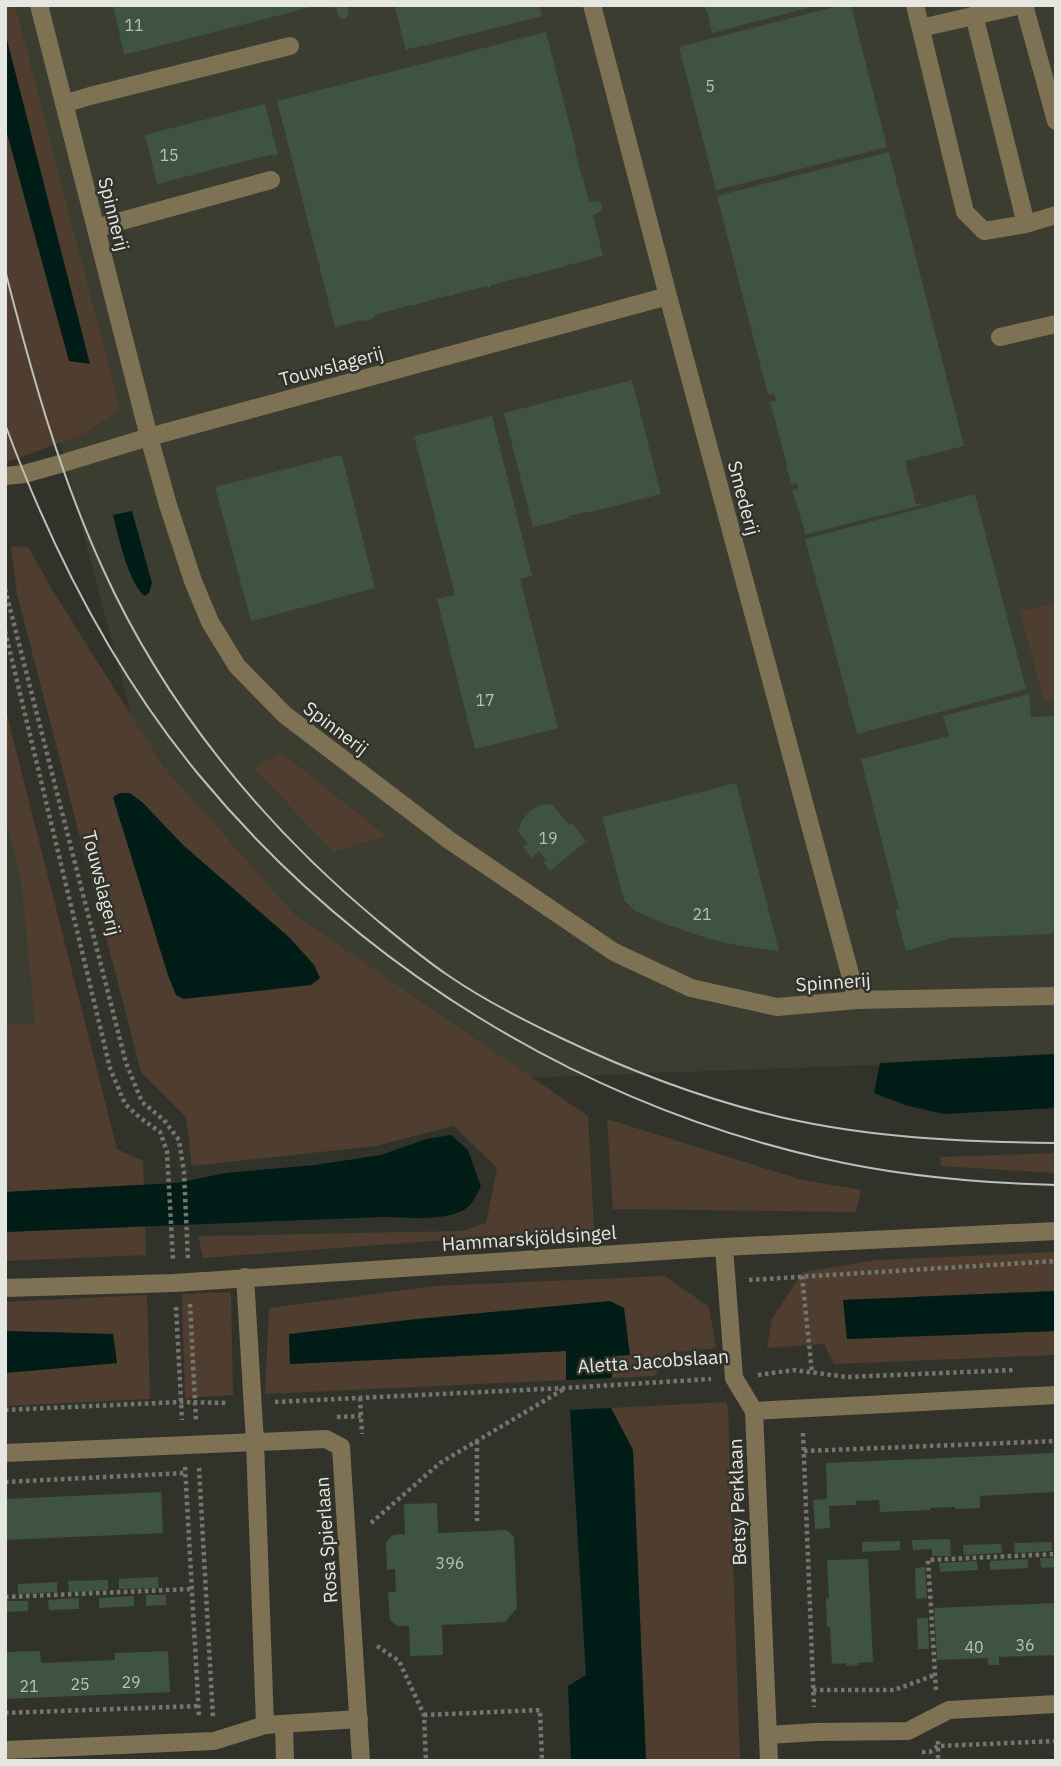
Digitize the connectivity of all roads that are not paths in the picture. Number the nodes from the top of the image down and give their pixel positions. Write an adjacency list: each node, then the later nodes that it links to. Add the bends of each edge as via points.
1 (39, 5): 8 (street, Spinnerij)
2 (592, 5): 14 (street, Smederij)
3 (915, 5): 6 (street)
4 (1023, 5): 5 (street); 9 (street)
5 (974, 15): 6 (street); 12 (street)
6 (921, 28): 12 (street, via 965,212 984,231)
7 (290, 46): 8 (street)
8 (64, 104): 13 (street, Spinnerij)
9 (1056, 121)
10 (271, 180): 13 (street)
11 (1056, 215): 12 (street)
12 (1026, 223)
13 (96, 228): 17 (street, Spinnerij)
14 (668, 296): 17 (street, Touwslagerij); 20 (street, Smederij)
15 (1056, 324): 16 (street)
16 (1000, 337)
17 (149, 437): 18 (street, Touwslagerij, via 48,468); 20 (street, Spinnerij, via 193,581 211,622 237,666 285,715 449,840 614,952 691,988 777,1007)
18 (5, 476)
19 (1056, 996): 20 (street, Spinnerij)
20 (857, 1000)
21 (1056, 1231): 22 (street, Hammarskjöldsingel)
22 (724, 1247): 23 (street, Hammarskjöldsingel); 26 (street, Betsy Perklaan, via 734,1378)
23 (245, 1278): 24 (street, Hammarskjöldsingel); 27 (street)
24 (5, 1288)
25 (1056, 1395): 26 (street)
26 (754, 1410): 33 (street, Betsy Perklaan)
27 (255, 1441): 28 (street); 30 (street, Rosa Spierlaan, via 326,1439 341,1447); 32 (street)
28 (5, 1452)
29 (1056, 1704): 33 (street, via 949,1710 908,1731)
30 (359, 1719): 31 (street); 37 (street, Rosa Spierlaan)
31 (284, 1724): 32 (street); 36 (street)
32 (265, 1726): 35 (street, via 207,1741)
33 (768, 1735): 38 (street, Betsy Perklaan)
34 (5, 1749): 35 (street)
35 (110, 1753)
36 (285, 1761)
37 (361, 1761)
38 (769, 1761)

